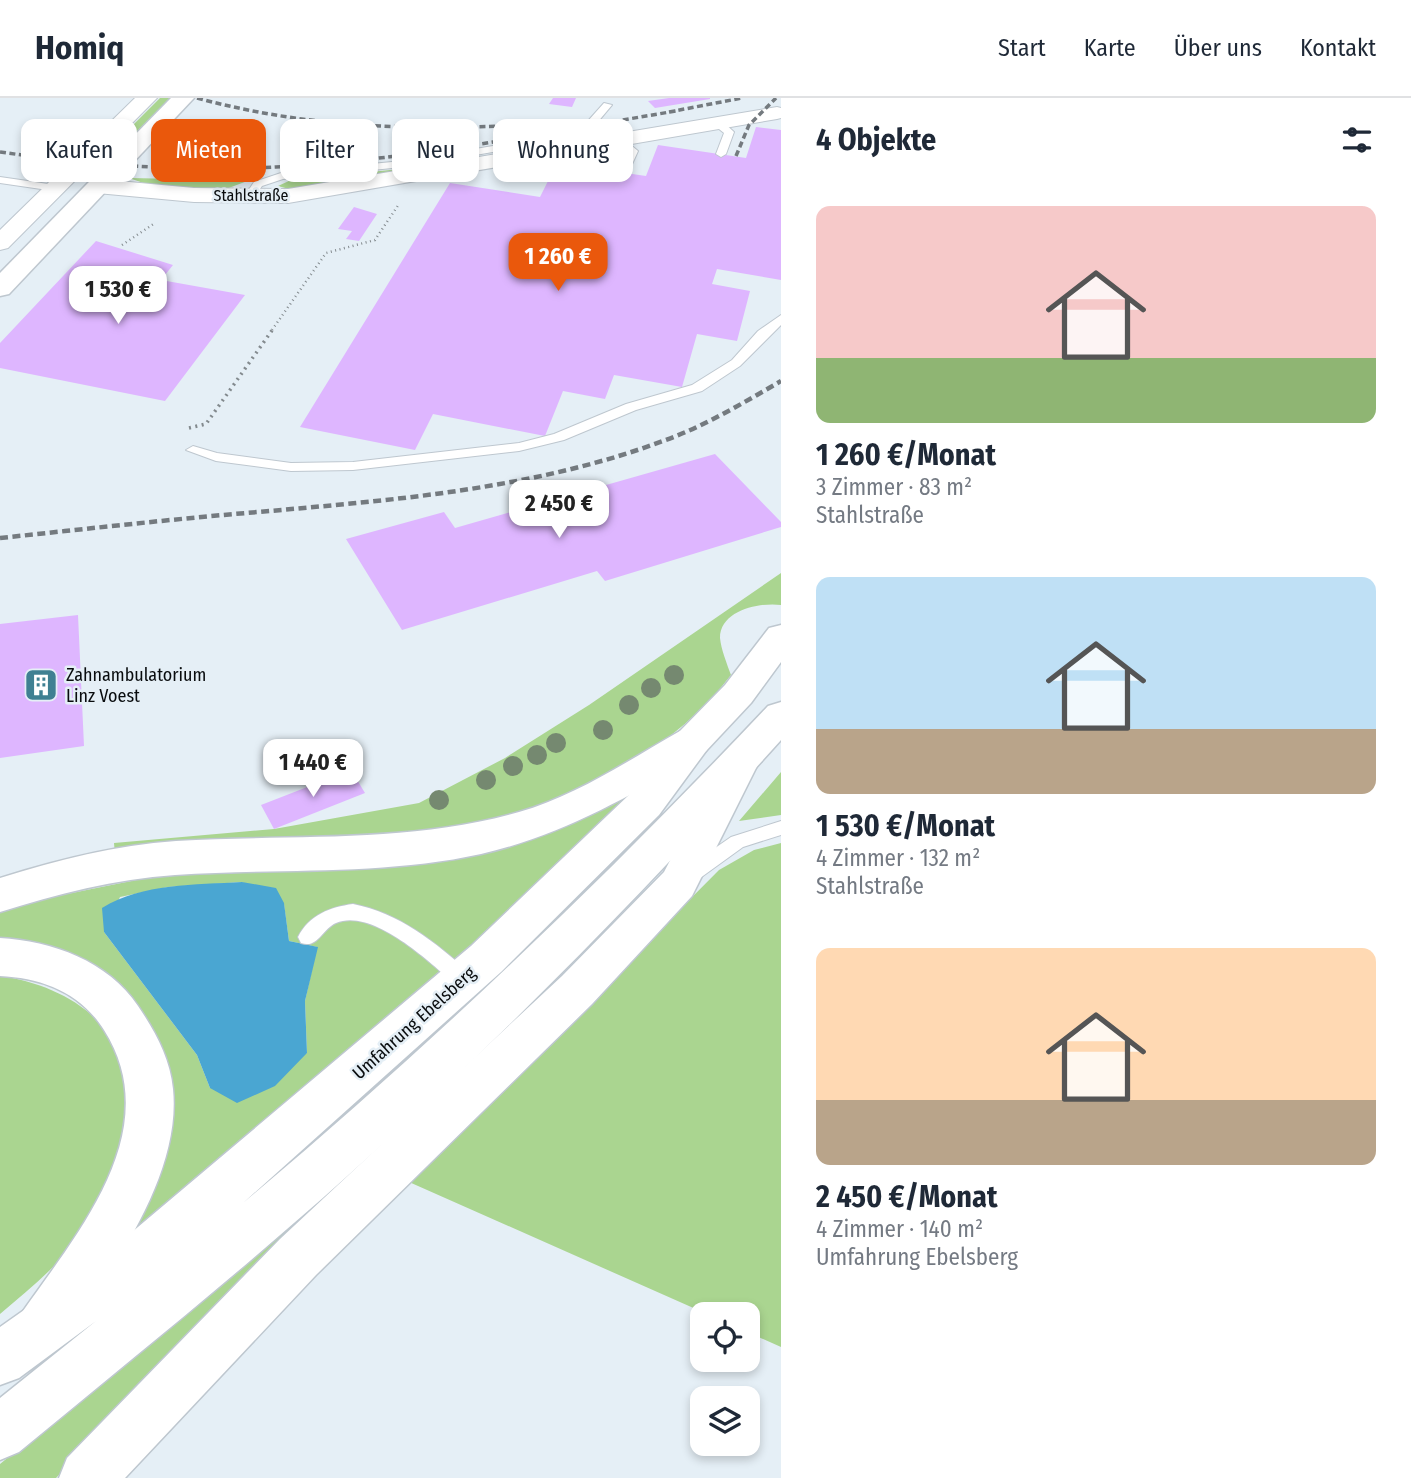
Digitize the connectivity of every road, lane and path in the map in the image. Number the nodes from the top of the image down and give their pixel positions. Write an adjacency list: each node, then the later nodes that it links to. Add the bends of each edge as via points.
1 (146, 98): 11 (street)
2 (183, 98): 10 (main road)
3 (607, 105): 12 (lane, via 582,134 412,163 281,176 258,184)
4 (780, 112): 5 (street, Stahlstraße)
5 (718, 123): 6 (street, Stahlstraße); 7 (lane, via 729,132)
6 (633, 138)
7 (721, 154)
8 (493, 162): 12 (street, Stahlstraße, via 288,196)
9 (0, 180): 11 (lane)
10 (97, 186): 12 (street, Stahlstraße); 17 (main road)
11 (55, 188): 15 (street)
12 (249, 197)
13 (398, 204): 19 (path, via 375,240 326,253 206,424)
14 (155, 223): 16 (path)
15 (0, 243)
16 (122, 245)
17 (0, 288)
18 (781, 319): 20 (lane, via 736,363 697,388 519,447 353,466 303,467 251,463)
19 (189, 428)
20 (193, 450)
21 (781, 637): 23 (main road, Umfahrung Ebelsberg, via 738,694)
22 (781, 716): 24 (main road)
23 (694, 741): 27 (main road, via 585,802 519,828 437,845 174,858 106,867); 30 (main road, Umfahrung Ebelsberg, via 645,804)
24 (741, 760): 26 (main road); 33 (main road, via 514,989 330,1160)
25 (781, 828): 26 (lane, via 737,842)
26 (678, 884): 34 (main road, via 577,990 298,1257)
27 (0, 895)
28 (308, 937): 30 (lane, via 339,913 382,919)
29 (0, 957): 31 (main road, via 20,957 58,969 96,988 122,1016 150,1089 149,1133 136,1175 113,1222)
30 (463, 979): 31 (main road, Umfahrung Ebelsberg, via 137,1261)
31 (41, 1329): 32 (main road, Umfahrung Ebelsberg)
32 (0, 1359)
33 (0, 1433)
34 (87, 1478)

